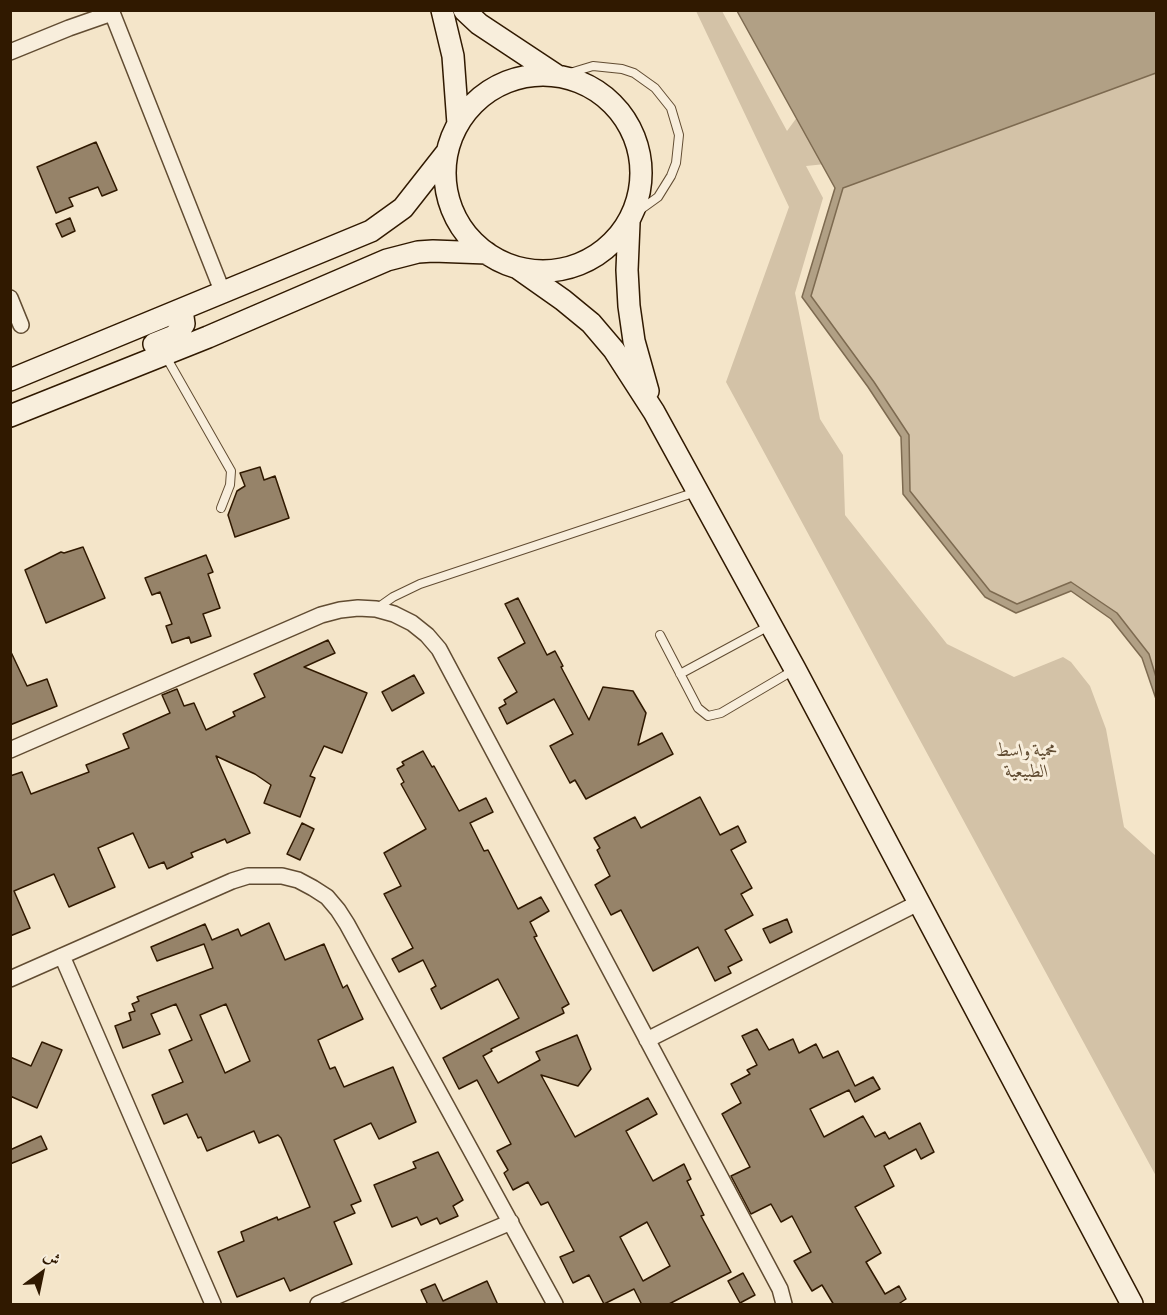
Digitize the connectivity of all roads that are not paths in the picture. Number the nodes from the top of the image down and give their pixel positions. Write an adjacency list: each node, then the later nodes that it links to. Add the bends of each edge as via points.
1 (442, 10): 6 (main road, via 453,56)
2 (464, 10): 5 (main road)
3 (112, 12): 4 (street); 11 (street)
4 (10, 52)
5 (558, 76): 6 (main road, via 509,81 472,105); 8 (main road, via 579,82 612,104 634,138 641,177); 8 (lane, via 593,66 622,69 655,88 670,108 679,135 676,163 661,193)
6 (458, 124): 7 (main road)
7 (448, 152): 9 (main road, via 445,174 456,219); 11 (main road, via 403,208 371,231)
8 (631, 219): 10 (main road, via 614,243 593,259 544,272); 18 (main road, via 627,270 631,323)
9 (487, 253): 10 (main road); 15 (main road, via 418,252 387,260)
10 (519, 268): 18 (main road, via 591,323 614,350)
11 (223, 293): 13 (main road)
12 (10, 298): 14 (street)
13 (182, 310): 16 (main road); 17 (main road, via 184,324 177,333 122,358)
14 (21, 325)
15 (165, 354): 17 (main road); 21 (lane, via 231,471)
16 (10, 380)
17 (99, 380): 19 (main road)
18 (654, 412): 20 (main road)
19 (10, 416)
20 (698, 491): 22 (lane, via 420,584); 23 (main road)
21 (221, 508)
22 (376, 609): 27 (street, via 339,610 321,615); 31 (street, via 412,623 439,649)
23 (771, 624): 25 (main road); 26 (lane)
24 (660, 635): 26 (lane)
25 (795, 669): 26 (lane, via 713,716 701,712); 28 (main road)
26 (680, 674)
27 (10, 750)
28 (920, 902): 31 (street); 37 (main road)
29 (62, 956): 30 (street); 32 (street, via 248,876 282,876 313,888 347,924); 33 (street)
30 (10, 978)
31 (647, 1040): 36 (street, via 780,1289)
32 (511, 1222): 34 (street); 35 (street)
33 (213, 1305)
34 (318, 1305)
35 (555, 1305)
36 (784, 1305)
37 (1132, 1305)

